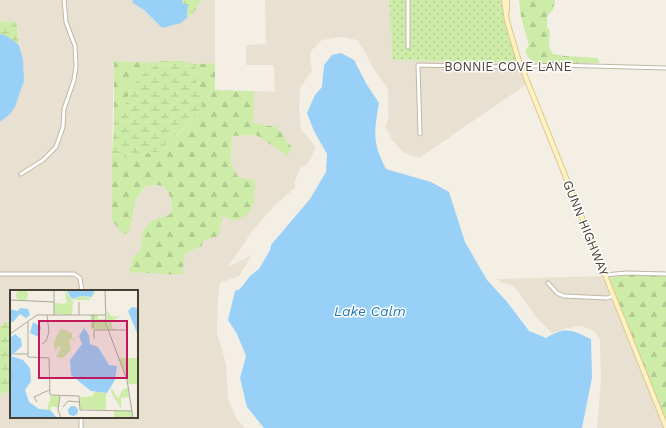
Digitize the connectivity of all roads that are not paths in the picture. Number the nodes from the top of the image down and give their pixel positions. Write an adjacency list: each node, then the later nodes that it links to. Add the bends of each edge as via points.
1 (64, 0): 8 (street, via 65,18 75,46 76,66 64,109 63,127 56,147 44,160)
2 (408, 0): 4 (street)
3 (505, 0): 5 (main road, GUNN HIGHWAY, via 509,29)
4 (408, 47)
5 (522, 67): 6 (street, BONNIE COVE LANE, via 555,65); 7 (street, BONNIE COVE LANE, via 418,65); 11 (main road, GUNN HIGHWAY)
6 (666, 68)
7 (420, 134)
8 (21, 174)
9 (0, 274): 13 (street, via 74,274 80,278)
10 (666, 274): 11 (street)
11 (604, 275): 14 (main road, GUNN HIGHWAY)
12 (548, 282): 14 (street, via 557,293 564,296)
13 (82, 290)
14 (614, 296): 15 (main road, GUNN HIGHWAY)
15 (666, 427)

